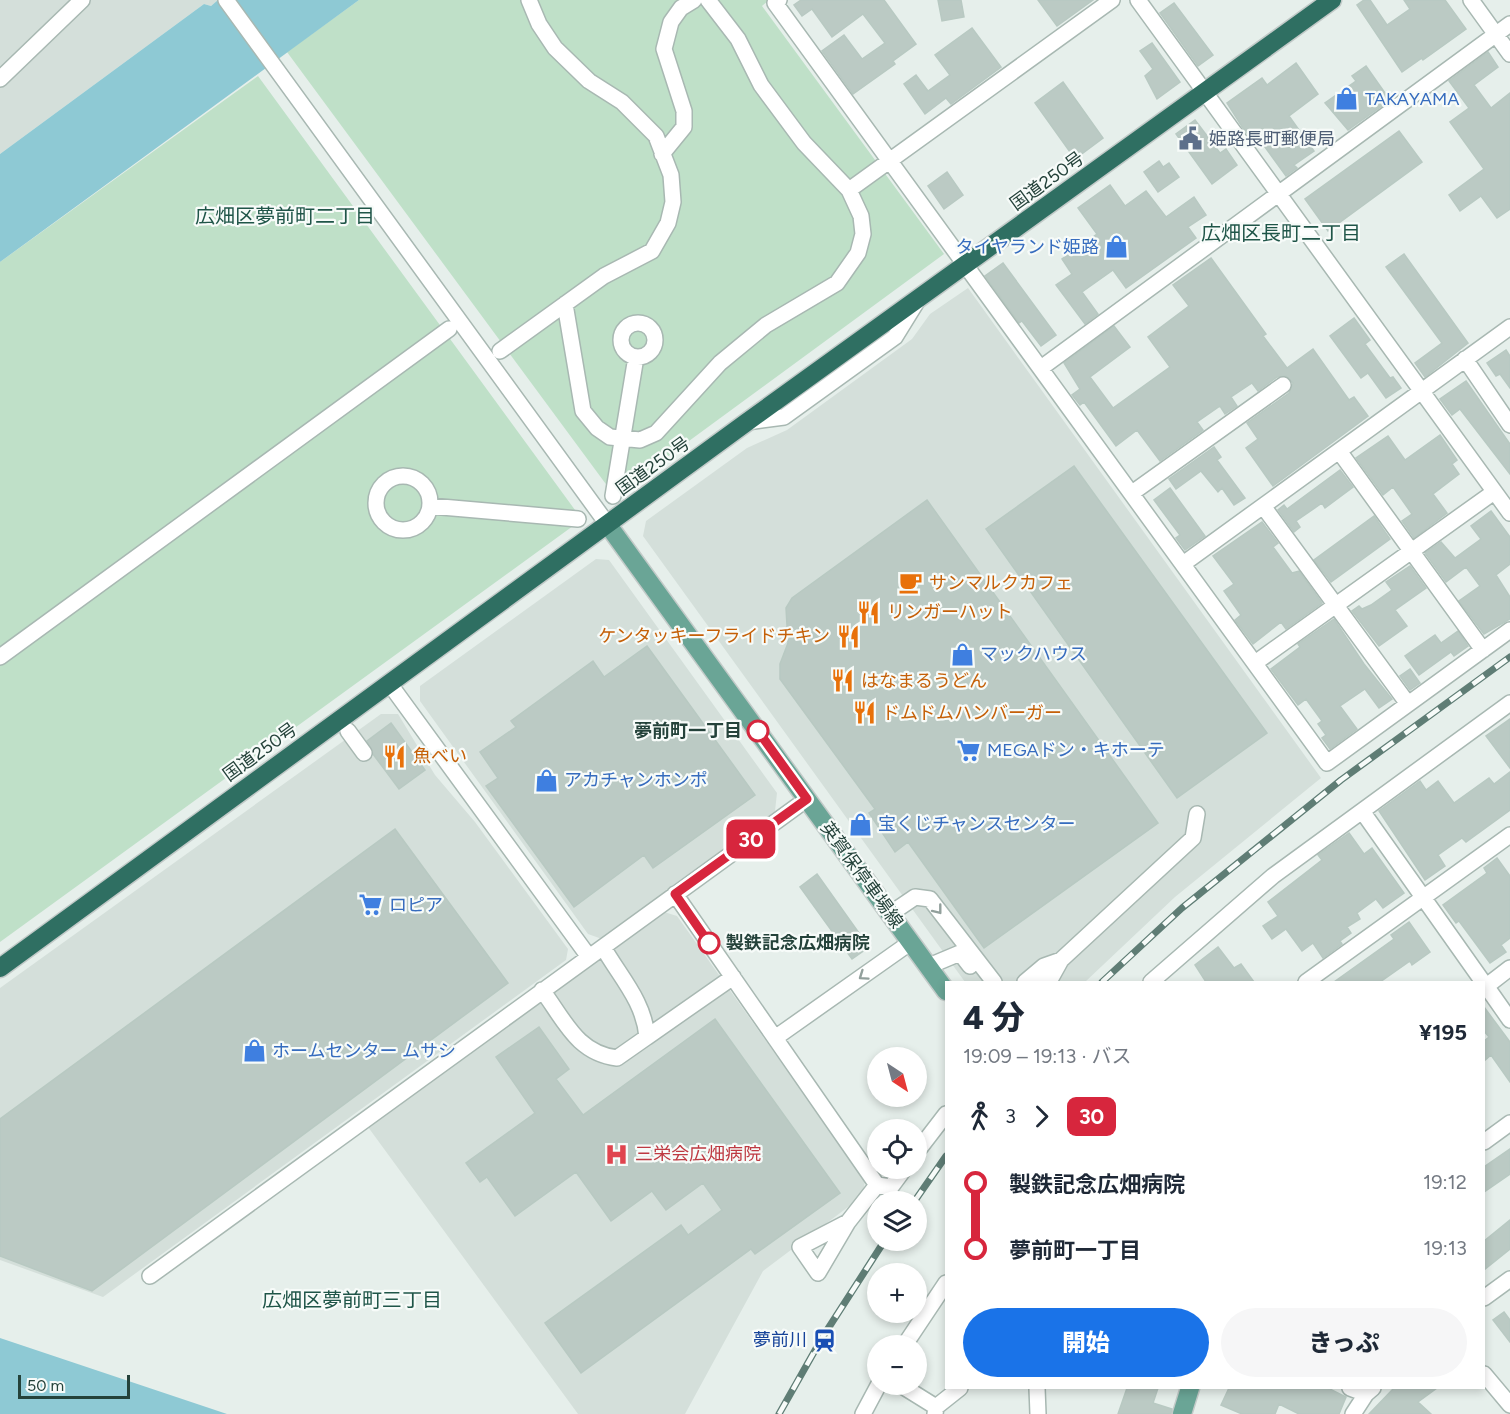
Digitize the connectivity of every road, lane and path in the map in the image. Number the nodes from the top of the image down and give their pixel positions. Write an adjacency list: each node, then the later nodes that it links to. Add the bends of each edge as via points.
1 (82, 0): 14 (street)
2 (226, 0): 40 (street)
3 (529, 0): 16 (street, via 555,48 589,81 636,115 656,136)
4 (694, 0): 16 (street, via 681,8 671,22 664,49 684,111 684,127)
5 (708, 0): 18 (street, via 738,39 761,85 804,143)
6 (779, 0): 17 (street, via 775,3)
7 (1112, 0): 17 (street)
8 (1138, 0): 15 (street)
9 (1332, 0): 15 (highway, 国道250号)
10 (1471, 0): 12 (street)
11 (1510, 24): 12 (street)
12 (1496, 34): 13 (street); 19 (street)
13 (1510, 54)
14 (0, 78)
15 (1205, 93): 19 (street); 20 (highway, 国道250号)
16 (662, 154): 21 (street, via 671,175 673,202 668,223 652,251 604,276)
17 (890, 160): 18 (street); 20 (street)
18 (849, 190): 31 (street, via 861,216 862,234 858,253 837,283 766,325 736,349 656,433 640,440)
19 (1278, 195): 27 (street); 29 (street)
20 (966, 265): 27 (street); 40 (highway, 国道250号)
21 (565, 304): 24 (street); 31 (street, via 583,411 597,428)
22 (1510, 327): 26 (street)
23 (449, 329): 46 (street)
24 (500, 351)
25 (636, 357): 31 (street)
26 (1465, 360): 29 (street); 30 (street)
27 (1041, 368): 34 (street)
28 (1283, 385): 34 (street)
29 (1420, 392): 32 (street); 33 (street)
30 (1510, 425)
31 (622, 440): 35 (street)
32 (1339, 451): 37 (street); 41 (street)
33 (1494, 492): 38 (street); 41 (street)
34 (1132, 493): 42 (street)
35 (613, 496)
36 (430, 506): 39 (street)
37 (1263, 506): 42 (street); 43 (street)
38 (1510, 513)
39 (578, 519)
40 (608, 525): 48 (highway, 国道250号); 53 (main road, 英賀保停車場線)
41 (1412, 551): 43 (street); 45 (street)
42 (1183, 564): 47 (street)
43 (1336, 605): 47 (street); 50 (street)
44 (1510, 630): 45 (street)
45 (1483, 650): 50 (street)
46 (0, 657)
47 (1255, 663): 50 (street, via 1327,763)
48 (389, 683): 62 (street); 65 (highway, 国道250号)
49 (1510, 703): 54 (street)
50 (1408, 704)
51 (348, 731): 52 (street)
52 (364, 753)
53 (807, 799): 57 (street); 59 (main road, 英賀保停車場線)
54 (1362, 811): 58 (street); 72 (street, via 1273,876)
55 (1197, 814): 63 (street, via 1193,838)
56 (1510, 835): 58 (street)
57 (675, 894): 61 (street); 67 (street)
58 (1423, 899): 73 (street); 74 (street)
59 (890, 914): 60 (main road, 英賀保停車場線); 69 (street, one-way to 69, via 915,897 930,899)
60 (910, 942): 64 (main road, 英賀保停車場線); 81 (street, one-way to 81)
61 (603, 946): 62 (street); 80 (street, via 640,1003)
62 (589, 957): 77 (street)
63 (1061, 960): 70 (street, via 1044,966); 71 (street)
64 (928, 966): 68 (street, via 960,953); 78 (main road, 英賀保停車場線)
65 (0, 968)
66 (1510, 968): 75 (street)
67 (733, 977): 80 (street); 81 (street)
68 (982, 981)
69 (993, 981)
70 (1026, 981)
71 (1046, 981)
72 (1152, 981)
73 (1307, 981)
74 (1481, 981)
75 (1485, 984)
76 (1485, 986): 79 (street)
77 (542, 990): 80 (street, via 583,1046 599,1056 617,1058); 89 (street)
78 (945, 990)
79 (1510, 1020)
80 (647, 1037)
81 (775, 1038): 87 (street)
82 (945, 1115): 84 (street)
83 (1510, 1123): 85 (street)
84 (927, 1139)
85 (1485, 1141)
86 (897, 1179): 87 (street, via 891,1187)
87 (877, 1185): 88 (street)
88 (848, 1222)
89 (150, 1276)
90 (1510, 1279): 92 (street)
91 (945, 1284): 93 (street)
92 (1485, 1297)
93 (911, 1335)
94 (1485, 1375): 101 (street)
95 (959, 1389): 102 (street)
96 (1037, 1389): 104 (street)
97 (1186, 1389): 105 (main road)
98 (1369, 1391): 106 (street)
99 (873, 1395): 103 (street)
100 (914, 1395): 102 (street)
101 (1510, 1405)
102 (935, 1411)
103 (863, 1414)
104 (1038, 1414)
105 (1182, 1414)
106 (1353, 1414)

